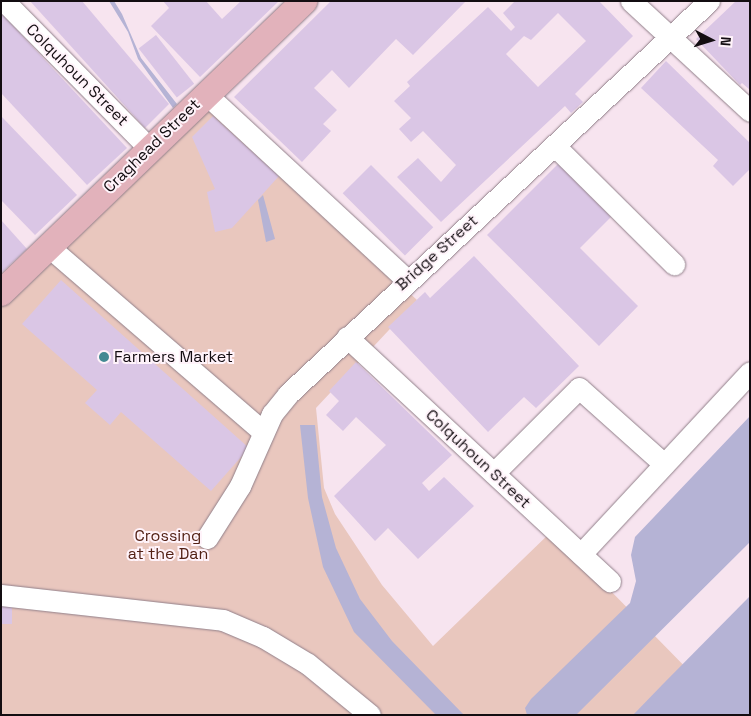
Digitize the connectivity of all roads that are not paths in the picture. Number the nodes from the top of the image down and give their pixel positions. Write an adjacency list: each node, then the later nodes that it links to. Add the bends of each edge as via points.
1 (4, 1): 9 (street, Colquhoun Street)
2 (304, 1): 6 (main road, Craghead Street)
3 (632, 1): 5 (street)
4 (709, 1): 5 (street, Bridge Street)
5 (671, 38): 7 (street); 8 (street, Bridge Street)
6 (206, 94): 9 (main road, Craghead Street); 12 (street)
7 (750, 111)
8 (555, 146): 11 (street); 12 (street, Bridge Street)
9 (150, 149): 10 (main road, Craghead Street)
10 (49, 247): 13 (main road, Craghead Street); 16 (street)
11 (674, 264)
12 (407, 280): 14 (street, Bridge Street)
13 (1, 293)
14 (347, 337): 16 (street, Bridge Street, via 288,394); 18 (street, Colquhoun Street)
15 (750, 372): 17 (street)
16 (263, 432): 19 (street, Bridge Street, via 240,486)
17 (664, 464): 18 (street, via 579,388); 20 (street)
18 (494, 473): 20 (street, Colquhoun Street)
19 (207, 538)
20 (581, 554): 21 (street, Colquhoun Street)
21 (610, 581)
22 (1, 596): 23 (street, via 223,620 263,637 308,664)
23 (370, 715)

